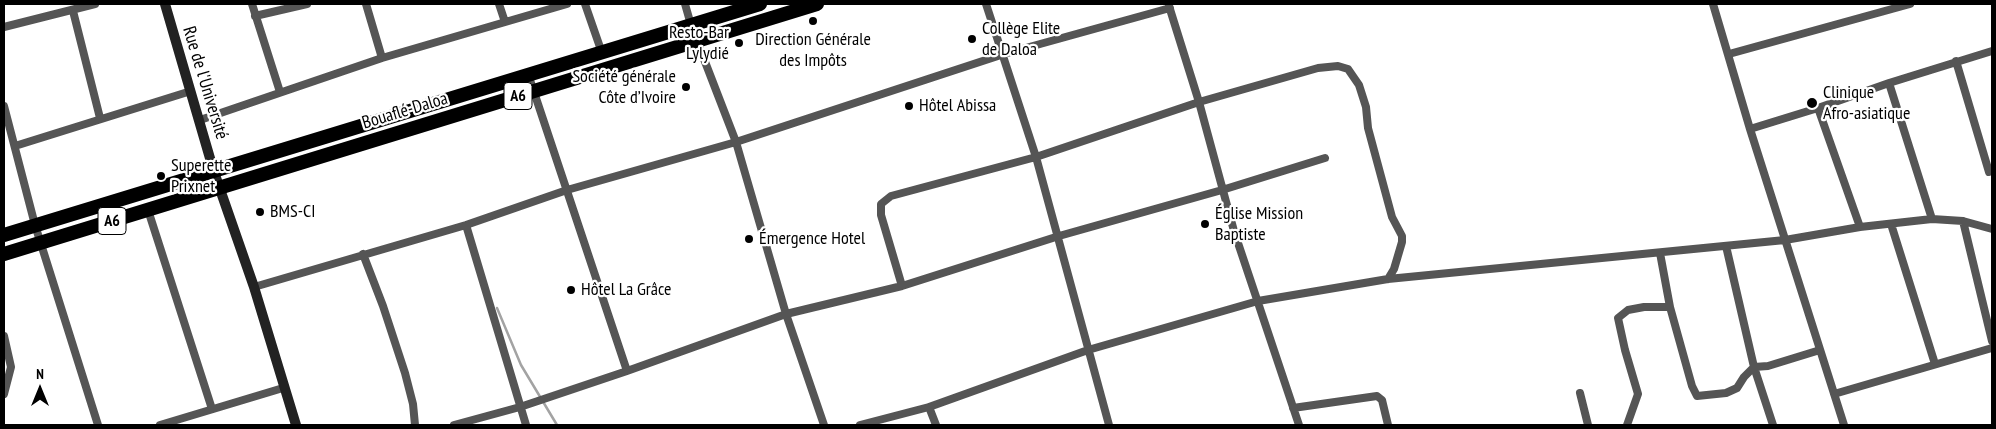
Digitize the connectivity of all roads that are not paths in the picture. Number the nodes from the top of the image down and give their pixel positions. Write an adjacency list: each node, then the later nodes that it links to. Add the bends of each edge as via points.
1 (95, 4): 16 (street)
2 (164, 4): 30 (street, Rue de l'Université)
3 (252, 4): 17 (street)
4 (307, 4): 17 (street)
5 (366, 4): 26 (street)
6 (499, 4): 18 (street)
7 (566, 4): 18 (street)
8 (585, 4): 23 (street)
9 (685, 4): 19 (street)
10 (817, 4): 21 (highway, Bouaflé-Daloa / A6)
11 (986, 4): 24 (street)
12 (1713, 4): 25 (street)
13 (1910, 4): 25 (street)
14 (753, 5): 19 (highway, Bouaflé-Daloa / A6)
15 (1169, 6): 24 (street); 33 (street)
16 (73, 10): 20 (street); 36 (street)
17 (255, 16): 31 (street)
18 (505, 22): 26 (street)
19 (691, 24): 23 (highway, Bouaflé-Daloa / A6)
20 (4, 26)
21 (697, 41): 32 (highway, Bouaflé-Daloa / A6); 39 (street)
22 (1992, 51): 27 (street)
23 (602, 53): 28 (highway, Bouaflé-Daloa / A6)
24 (1004, 54): 39 (street); 41 (street)
25 (1729, 54): 38 (street)
26 (382, 58): 31 (street)
27 (1956, 61): 29 (street); 44 (street)
28 (528, 74): 32 (street); 43 (highway, Bouaflé-Daloa / A6)
29 (1890, 83): 35 (street); 49 (street)
30 (191, 91): 36 (street); 37 (street, Rue de l'Université)
31 (280, 92): 37 (street)
32 (534, 92): 45 (highway, Bouaflé-Daloa / A6); 46 (street)
33 (1199, 102): 41 (street); 47 (street); 64 (street, via 1318,68 1338,66 1348,69 1366,107 1368,128 1392,218 1402,236 1394,269)
34 (4, 106): 40 (street)
35 (1818, 108): 38 (street); 54 (street)
36 (100, 118): 40 (street)
37 (200, 120): 43 (street, Rue de l'Université)
38 (1750, 129): 58 (street)
39 (736, 142): 46 (street); 69 (street)
40 (15, 146): 52 (street)
41 (1036, 157): 57 (street); 65 (street, via 891,196 881,204 881,215)
42 (1325, 158): 47 (street)
43 (214, 172): 45 (street, Rue de l'Université); 52 (highway, Bouaflé-Daloa / A6)
44 (1989, 172)
45 (220, 188): 48 (highway, Bouaflé-Daloa / A6); 66 (street, Rue de l'Université)
46 (567, 190): 53 (street); 77 (street)
47 (1222, 190): 57 (street); 67 (street)
48 (148, 210): 59 (highway, Bouaflé-Daloa / A6); 85 (street)
49 (1932, 219): 50 (street); 51 (street)
50 (1963, 221): 55 (street); 71 (street)
51 (1891, 224): 54 (street); 75 (street)
52 (35, 226): 56 (highway, Bouaflé-Daloa / A6); 59 (street)
53 (466, 226): 63 (street); 82 (street)
54 (1860, 227): 58 (street)
55 (1992, 229)
56 (4, 235)
57 (1059, 236): 65 (street); 73 (street)
58 (1785, 240): 60 (street); 74 (street)
59 (41, 242): 62 (highway, Bouaflé-Daloa / A6); 86 (street)
60 (1726, 246): 61 (street); 76 (street)
61 (1660, 253): 64 (street); 68 (street)
62 (4, 254)
63 (363, 254): 66 (street); 89 (street, via 406,373)
64 (1388, 279): 67 (street)
65 (902, 286): 69 (street)
66 (254, 287): 78 (street, Rue de l'Université)
67 (1258, 301): 73 (street); 84 (street)
68 (1670, 306): 76 (street, via 1697,396 1726,393 1737,388); 99 (street, via 1628,310 1618,318 1638,394)
69 (786, 314): 77 (street); 92 (street)
70 (4, 336): 80 (street, via 11,367)
71 (1992, 341)
72 (1992, 348): 75 (street)
73 (1088, 350): 83 (street); 95 (street)
74 (1820, 350): 76 (street); 81 (street)
75 (1935, 364): 81 (street)
76 (1754, 368): 100 (street)
77 (627, 371): 82 (street)
78 (283, 388): 85 (street); 88 (street, Rue de l'Université)
79 (1580, 393): 98 (street)
80 (4, 394)
81 (1834, 394): 101 (street)
82 (520, 407): 90 (street); 91 (street)
83 (929, 407): 93 (street); 94 (street)
84 (1293, 408): 96 (street); 97 (street, via 1377,396 1382,400)
85 (212, 409): 87 (street)
86 (98, 425)
87 (160, 425)
88 (296, 425)
89 (415, 425)
90 (454, 425)
91 (526, 425)
92 (824, 425)
93 (860, 425)
94 (936, 425)
95 (1109, 425)
96 (1299, 425)
97 (1388, 425)
98 (1588, 425)
99 (1627, 425)
100 (1773, 425)
101 (1844, 425)

